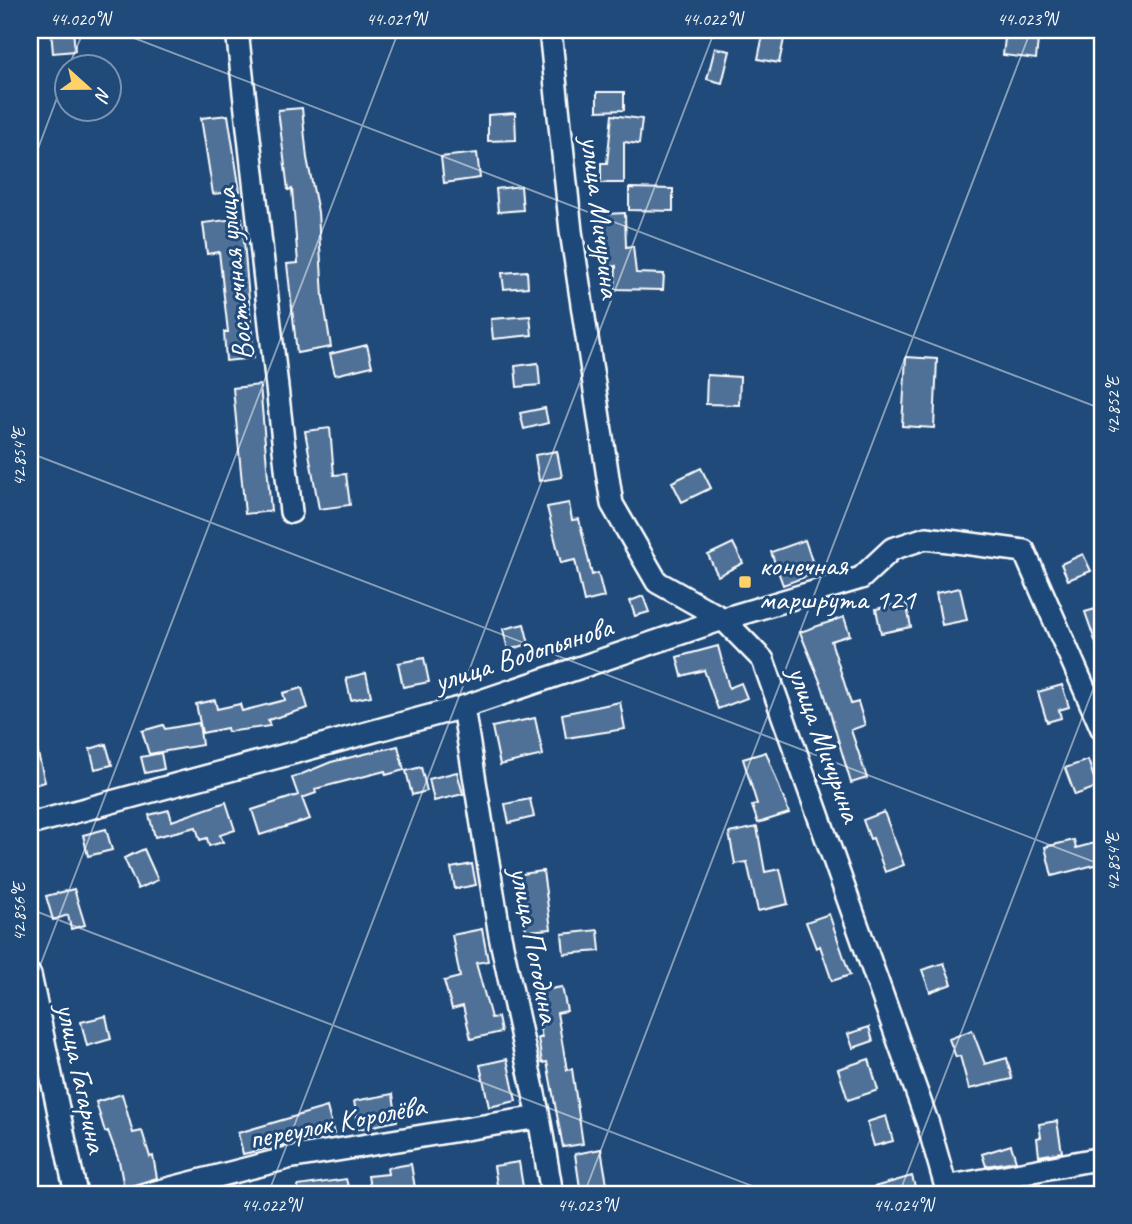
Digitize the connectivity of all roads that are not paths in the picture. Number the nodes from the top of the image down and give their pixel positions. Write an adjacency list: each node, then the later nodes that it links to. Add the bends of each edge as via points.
1 (237, 30): 3 (street, Восточная улица)
2 (550, 30): 4 (street, улица Мичурина, via 571,231 612,504 657,582)
3 (291, 512)
4 (723, 619): 5 (street, улица Водопьянова); 6 (street, улица Водопьянова, via 861,578 892,548 926,538 1024,551); 11 (street, улица Мичурина, via 763,660 911,1073)
5 (463, 707): 7 (street, улица Водопьянова); 9 (street, улица Погодина, via 500,936)
6 (1102, 729)
7 (30, 824)
8 (30, 975): 12 (street, улица Гагарина)
9 (539, 1116): 13 (street, переулок Королёва, via 288,1158); 14 (street, улица Погодина)
10 (1102, 1158): 11 (street)
11 (947, 1191)
12 (76, 1194)
13 (148, 1194)
14 (552, 1194)

